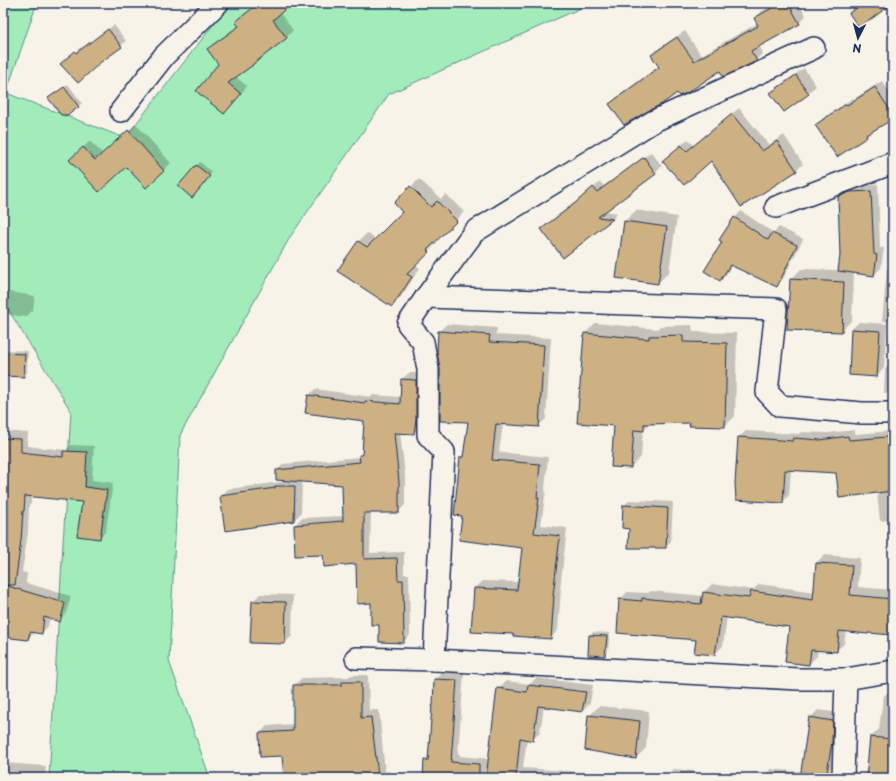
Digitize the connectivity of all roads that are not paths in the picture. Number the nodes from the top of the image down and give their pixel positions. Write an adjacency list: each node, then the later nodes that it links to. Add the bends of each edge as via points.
1 (218, 3): 3 (street, via 164,56)
2 (814, 48): 6 (street, via 654,121 474,232)
3 (121, 111)
4 (893, 163): 5 (street)
5 (776, 207)
6 (426, 297): 7 (street, via 776,309 767,392 780,406); 9 (street, via 408,324 423,342 428,369 428,435 444,452)
7 (893, 413)
8 (356, 658): 9 (street)
9 (434, 660): 11 (street, via 798,679)
10 (893, 671): 11 (street)
11 (846, 679): 12 (street)
12 (844, 778)

